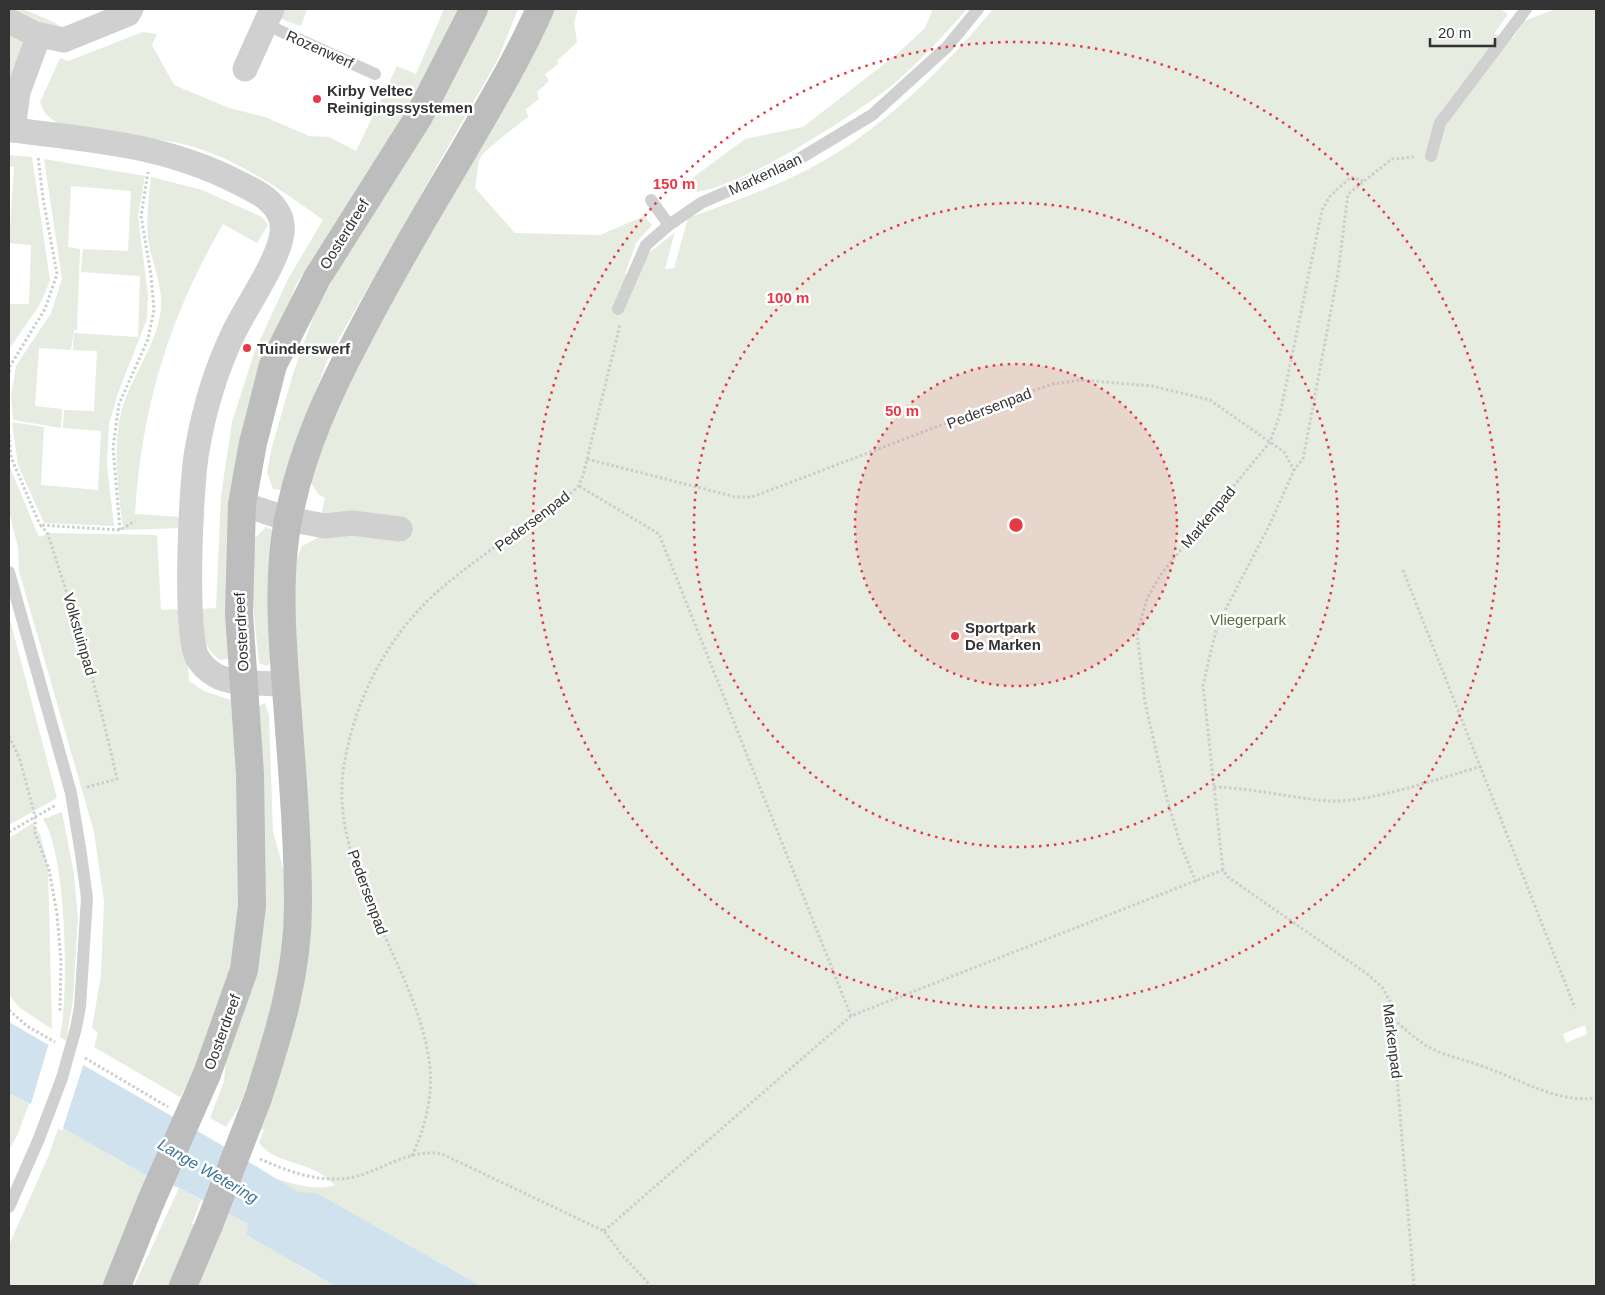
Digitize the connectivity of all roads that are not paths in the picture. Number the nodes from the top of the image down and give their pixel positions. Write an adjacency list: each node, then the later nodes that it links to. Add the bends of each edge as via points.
1 (131, 9): 8 (street, via 128,14 64,40)
2 (474, 9): 15 (main road, Oosterdreef, via 418,118 324,264 273,365 253,443)
3 (540, 9): 16 (main road, via 524,47 342,368 311,435)
4 (978, 9): 13 (lane, Markenlaan, via 947,47 872,115 794,162 700,203)
5 (1526, 9): 11 (lane, via 1440,123)
6 (268, 16): 9 (street, Rozenwerf); 10 (lane, Rozenwerf)
7 (9, 21): 8 (street)
8 (40, 36): 19 (street, via 18,92 13,130 118,143 208,167 264,196 277,210 283,224 274,257 223,357 200,434 193,485 192,632 197,656 217,677)
9 (245, 69)
10 (375, 74)
11 (1431, 156)
12 (651, 200): 13 (lane)
13 (669, 225): 14 (lane, Markenlaan, via 646,245)
14 (618, 309)
15 (242, 504): 16 (street); 19 (main road, Oosterdreef, via 238,613)
16 (290, 512): 17 (street, via 325,526 352,523); 20 (main road, via 282,608)
17 (400, 529)
18 (9, 572): 21 (lane, bridge, via 71,793 87,898 76,1028 62,1078)
19 (244, 681): 20 (street); 22 (main road, Oosterdreef, bridge, via 250,774 252,906 244,970 207,1074)
20 (286, 684): 23 (main road, bridge, via 298,907 292,981 283,1023 258,1098)
21 (9, 1207)
22 (117, 1286)
23 (183, 1286)

